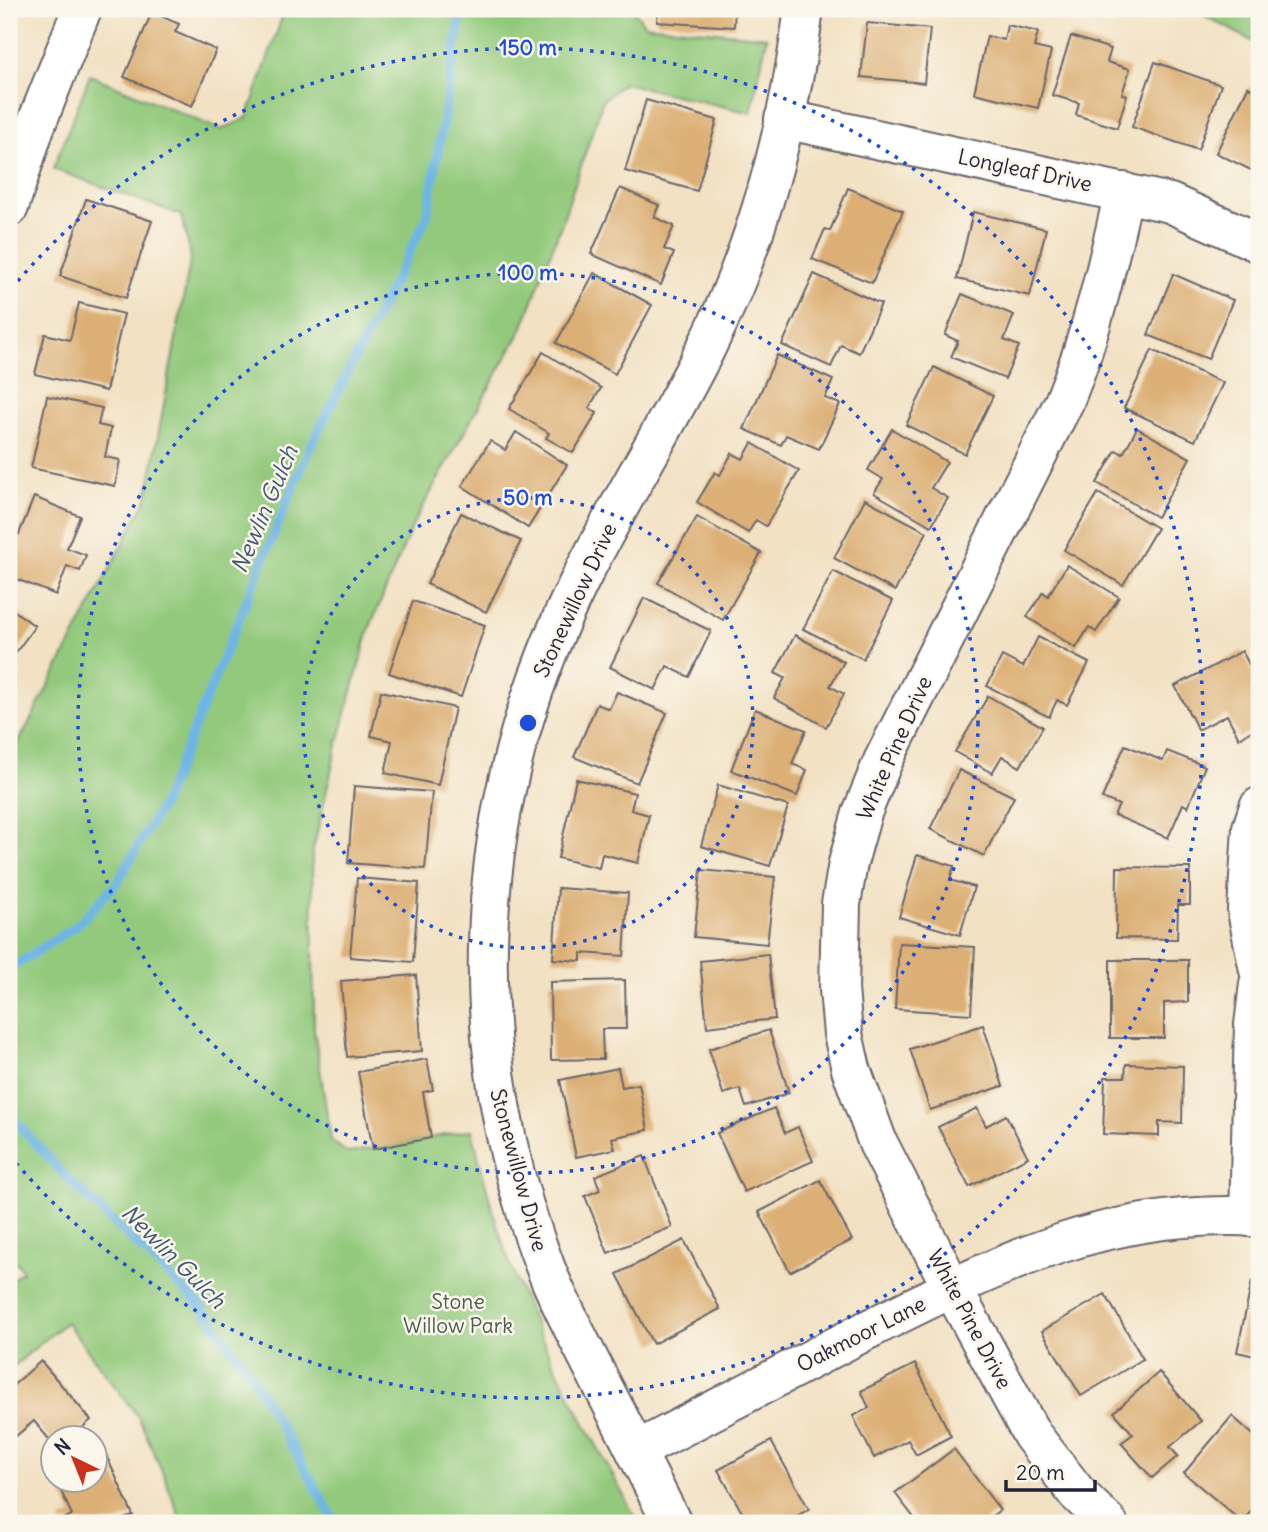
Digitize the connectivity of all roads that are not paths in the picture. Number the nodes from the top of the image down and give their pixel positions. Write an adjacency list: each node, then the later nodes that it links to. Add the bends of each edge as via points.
1 (82, 9): 4 (street)
2 (804, 9): 3 (street, Stonewillow Drive)
3 (785, 118): 5 (street, Longleaf Drive); 13 (street, Stonewillow Drive, via 754,233 718,321 582,575 544,661 505,788 491,875 489,1038 508,1146 547,1271)
4 (22, 122): 6 (street)
5 (1124, 192): 7 (street, Longleaf Drive, via 1189,211); 12 (street, White Pine Drive, via 1099,299 1069,392 883,761 862,813 841,904 839,989 851,1069 878,1143)
6 (9, 207)
7 (1259, 243)
8 (1259, 807): 9 (street, via 1252,828 1247,911)
9 (1259, 970)
10 (1259, 984): 11 (street, via 1254,1025)
11 (1254, 1217): 12 (street, Oakmoor Lane, via 1127,1225 1036,1250)
12 (952, 1288): 13 (street, Oakmoor Lane); 15 (street, White Pine Drive, via 1032,1435 1077,1493)
13 (636, 1451): 14 (street, Stonewillow Drive)
14 (672, 1523)
15 (1108, 1523)

